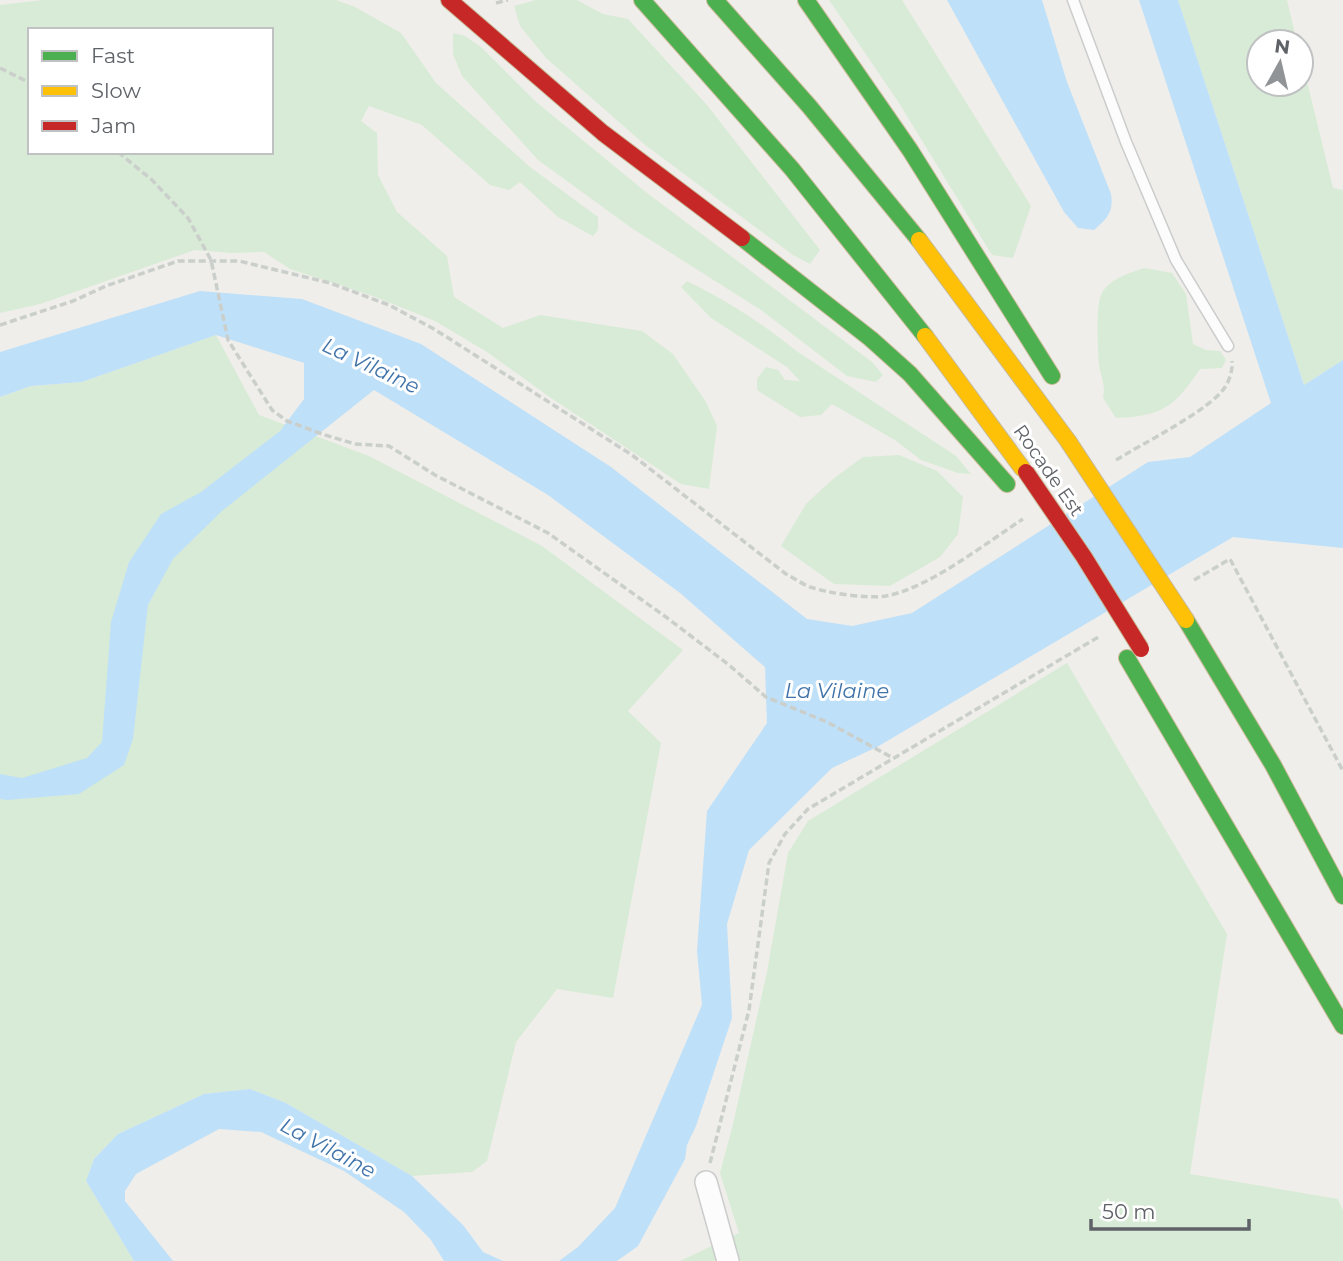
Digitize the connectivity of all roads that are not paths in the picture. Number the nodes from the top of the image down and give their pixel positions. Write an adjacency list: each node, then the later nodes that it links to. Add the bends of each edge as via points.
1 (449, 0): 10 (highway, via 603,132 871,339 910,374)
2 (642, 0): 14 (highway, Rocade Est, bridge, via 713,75 864,254 1026,472 1084,557)
3 (715, 0): 9 (highway, Rocade Est, bridge, via 911,228)
4 (806, 0): 7 (highway, via 910,150)
5 (1073, 0): 6 (lane, via 1176,260)
6 (1228, 346)
7 (1058, 386)
8 (1089, 443): 9 (highway)
9 (1096, 480): 12 (highway, Rocade Est, bridge, via 1272,765)
10 (1010, 490)
11 (1267, 864): 13 (highway)
12 (1343, 897)
13 (1343, 1017)
14 (1343, 1026)
15 (706, 1182): 16 (street)
16 (728, 1261)

